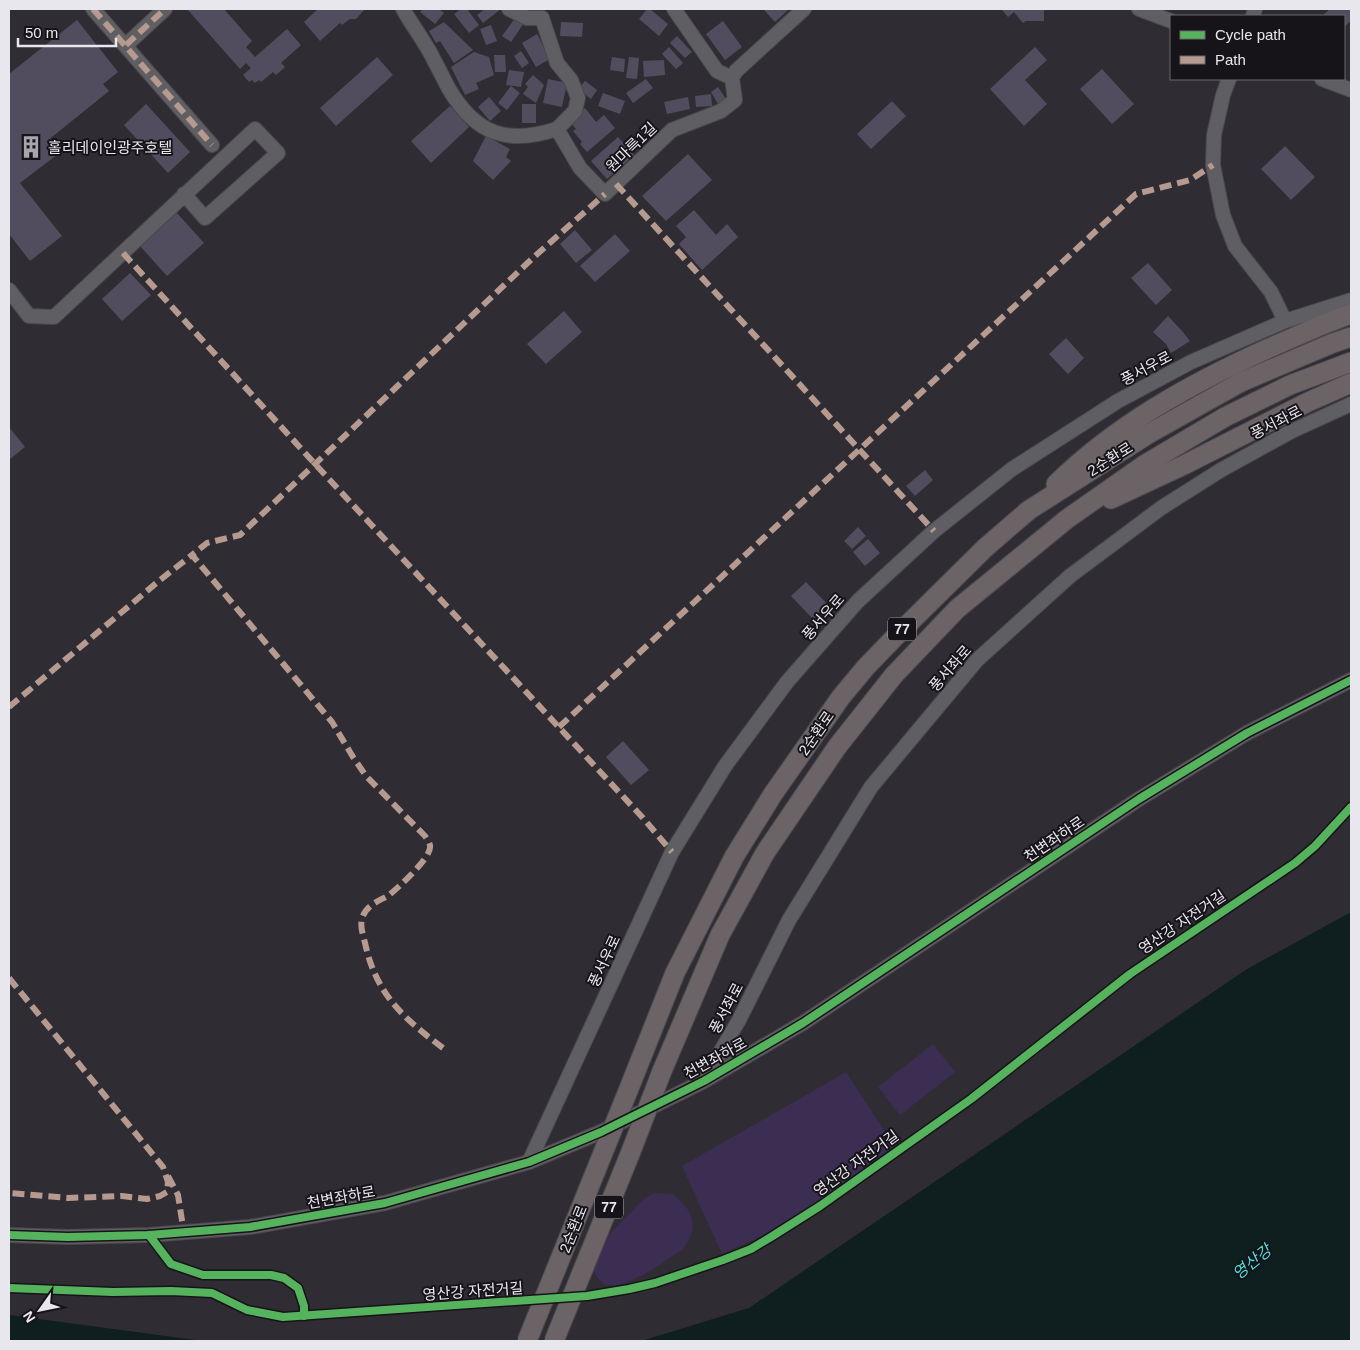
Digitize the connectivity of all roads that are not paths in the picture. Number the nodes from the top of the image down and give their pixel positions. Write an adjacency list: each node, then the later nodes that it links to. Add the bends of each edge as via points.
1 (93, 9): 10 (street)
2 (165, 9): 10 (street)
3 (403, 9): 15 (street, via 450,90 469,116 493,133 515,137)
4 (509, 9): 8 (street, via 527,18)
5 (674, 9): 11 (street, via 717,71)
6 (804, 9): 11 (street)
7 (1139, 9): 9 (street)
8 (545, 13): 15 (street, via 557,63 571,80 578,98 574,111)
9 (1170, 21)
10 (126, 44): 16 (street)
11 (732, 78): 15 (street, 원마륵1길, via 735,100 721,111 672,130 604,194 580,168)
12 (1229, 80): 21 (street, via 1214,135 1213,165 1223,215 1235,246 1271,292)
13 (1325, 80): 14 (street)
14 (1351, 90)
15 (557, 129)
16 (212, 145)
17 (184, 194): 17 (street, via 255,129 278,153 205,218); 18 (street, via 54,317 29,316)
18 (9, 290)
19 (1351, 300): 21 (street, 풍서우로)
20 (1351, 314): 26 (highway, via 1227,367 1163,402 1093,450)
21 (1284, 321): 30 (street, 풍서우로, via 1192,362 1118,401 1012,469 934,531 858,601 787,682 725,766 672,852)
22 (1351, 337): 26 (highway, 2순환로 / 77, via 1241,382 1150,433)
23 (1351, 362): 27 (highway, 2순환로 / 77, via 1290,385 1226,417 1144,465)
24 (1351, 383): 27 (highway)
25 (1351, 404): 29 (street, 풍서좌로, via 1290,432 1161,508 1070,576 976,660 872,787 789,920)
26 (1029, 510): 32 (highway, 2순환로 / 77, bridge, via 985,548 866,667 773,794 734,856 675,973)
27 (1067, 519): 33 (highway, 2순환로 / 77, bridge, via 957,609 894,675 837,747 765,853 720,935)
28 (1351, 680): 29 (street, 천변좌하로, via 1246,733 1139,799 804,1023)
29 (704, 1081): 30 (street, 천변좌하로, via 601,1132)
30 (528, 1162): 31 (street, 천변좌하로, via 385,1203 250,1226 149,1235)
31 (9, 1235)
32 (527, 1341)
33 (554, 1341)

